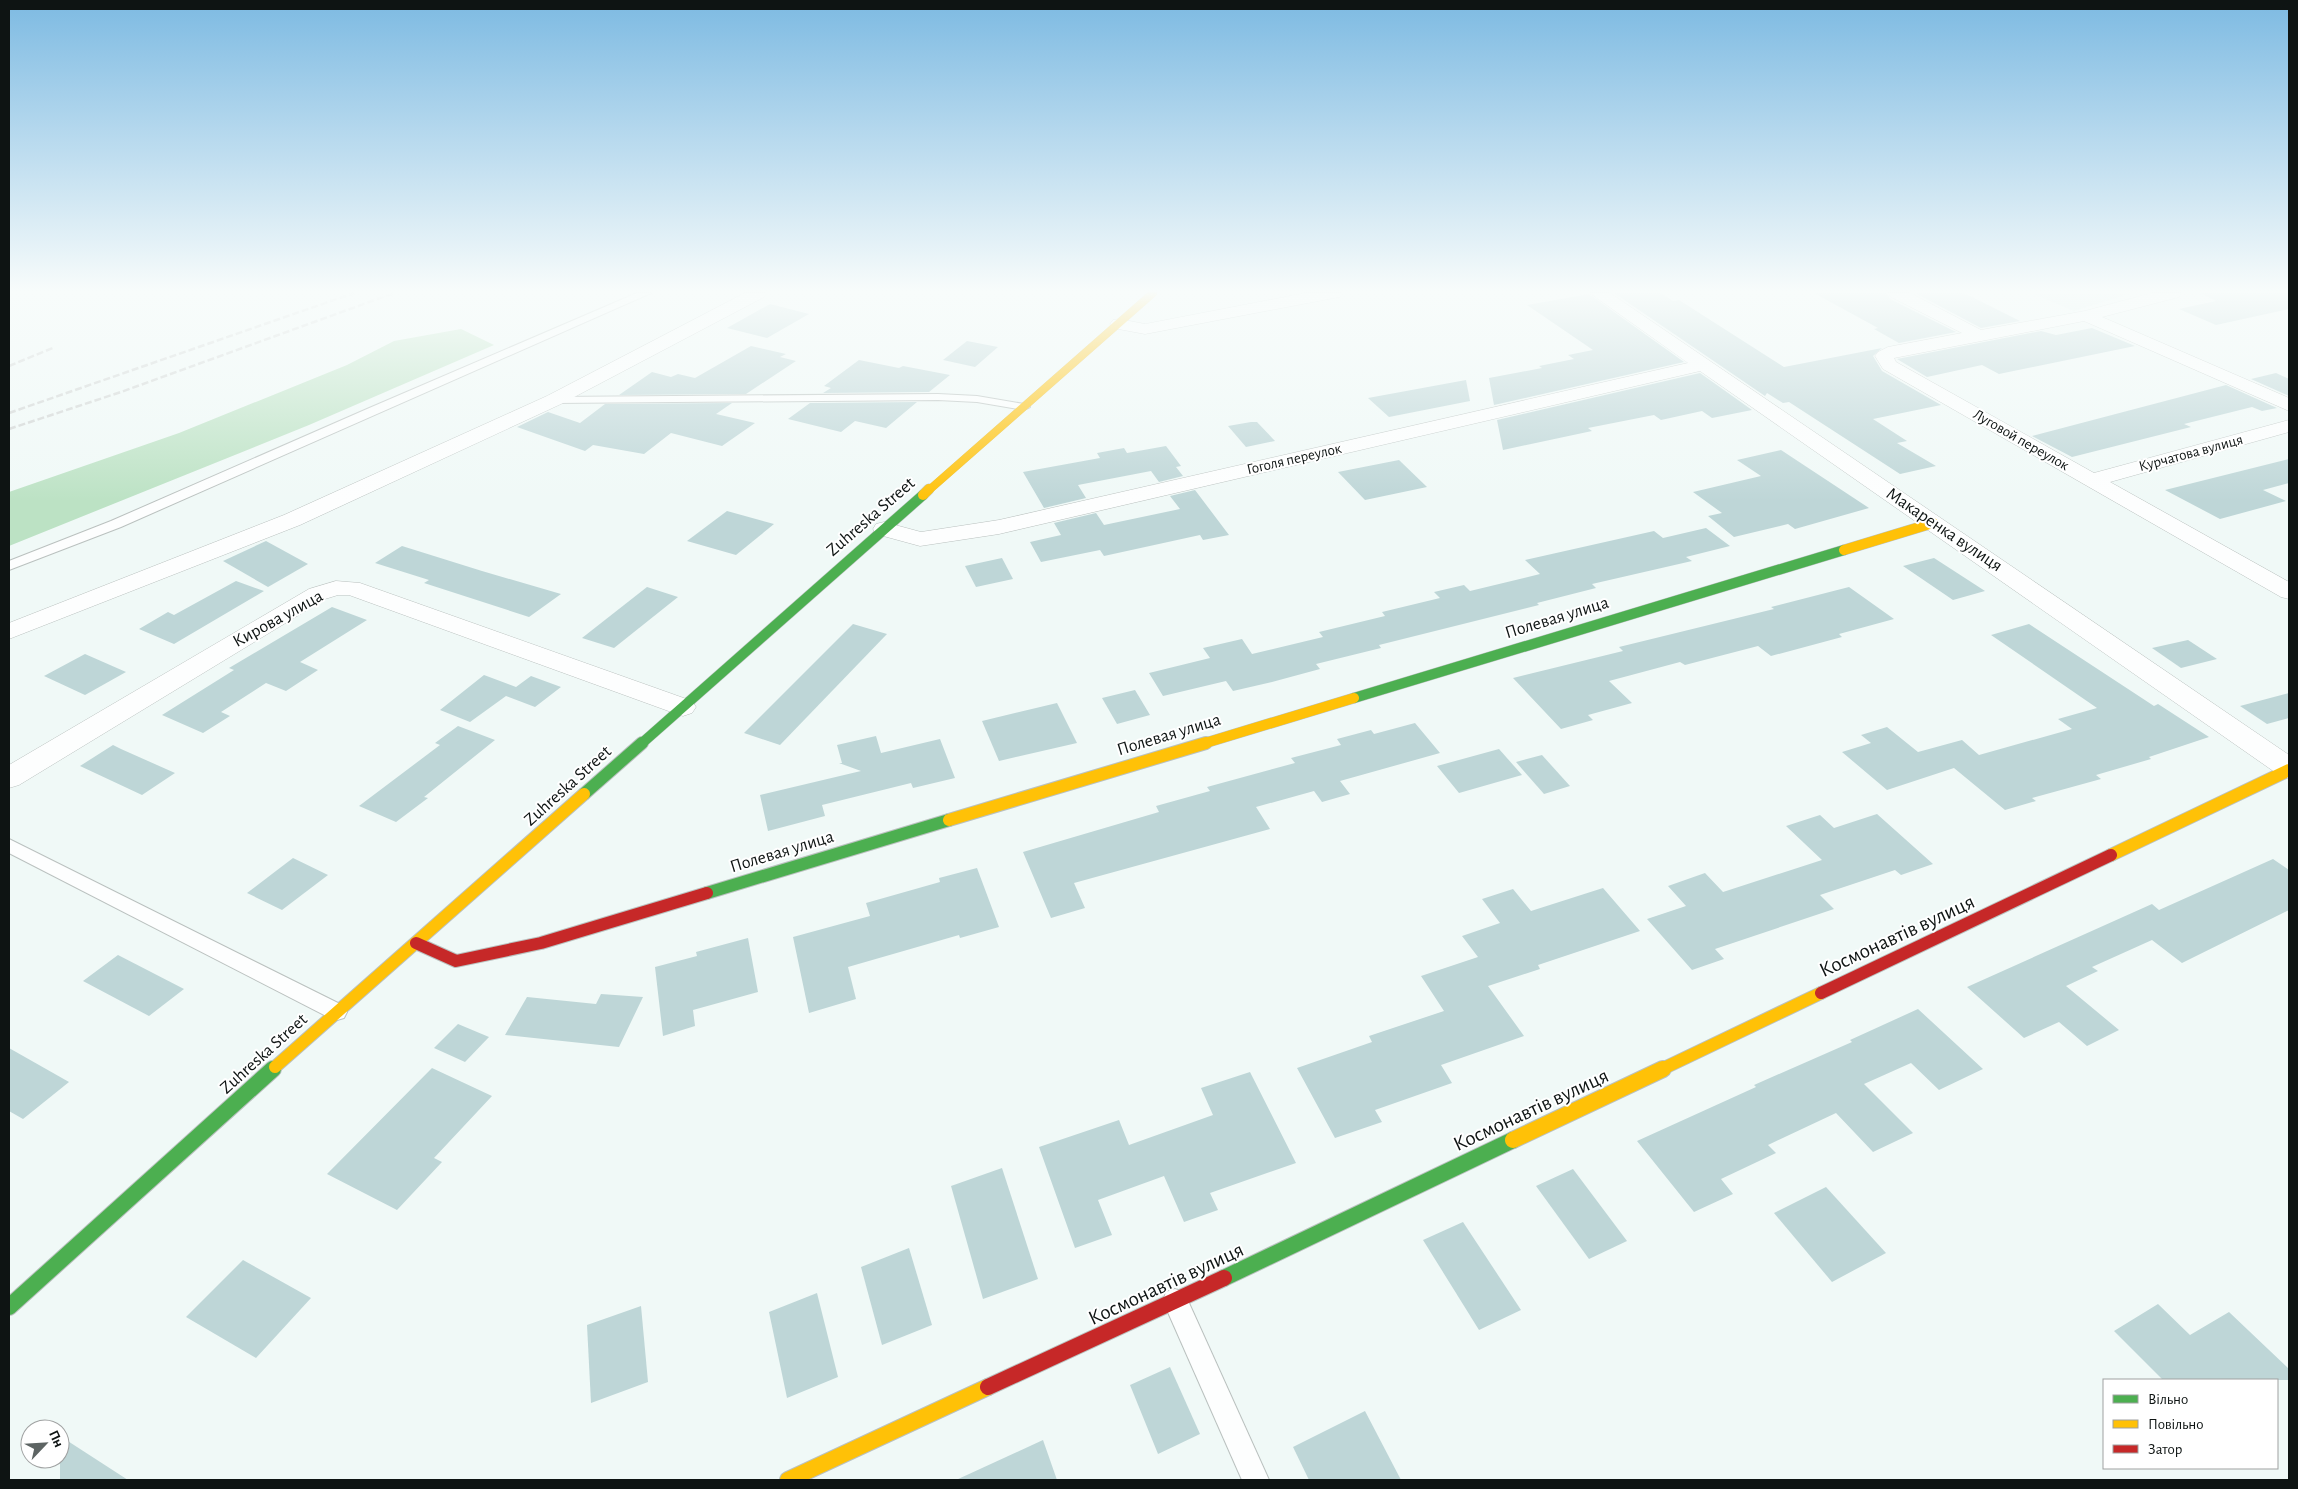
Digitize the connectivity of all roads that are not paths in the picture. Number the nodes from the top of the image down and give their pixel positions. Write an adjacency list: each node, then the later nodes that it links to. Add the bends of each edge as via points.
1 (484, 362): 15 (lane, via 116,524)
2 (626, 362): 8 (street)
3 (1075, 362): 10 (street, Zuhreska Street)
4 (1698, 362): 7 (street, Макаренка вулиця)
5 (1888, 362): 12 (street, Луговой переулок)
6 (2192, 362): 9 (street)
7 (1702, 365): 13 (street, Макаренка вулиця); 14 (street, Гоголя переулок, via 999,527 920,539)
8 (554, 400): 10 (lane, via 938,398 977,399); 17 (street, via 292,520)
9 (2289, 405)
10 (1024, 407): 14 (street, Zuhreska Street)
11 (2289, 426): 12 (street, Курчатова вулиця)
12 (2092, 480): 16 (street, Луговой переулок)
13 (1934, 523): 19 (street, Макаренка вулиця); 22 (street, Полевая улица, via 541,943 456,962)
14 (884, 529): 18 (street, Zuhreska Street)
15 (9, 566)
16 (2289, 592)
17 (9, 632)
18 (683, 707): 20 (street, Кирова улица, via 352,588 336,588 317,594); 22 (street, Zuhreska Street)
19 (2289, 769): 24 (street, Космонавтів вулиця)
20 (9, 778)
21 (9, 844): 23 (lane)
22 (416, 943): 23 (street, Zuhreska Street)
23 (337, 1012): 25 (street, Zuhreska Street)
24 (1175, 1301): 26 (street, Космонавтів вулиця); 27 (lane)
25 (9, 1307)
26 (788, 1480)
27 (1256, 1480)

